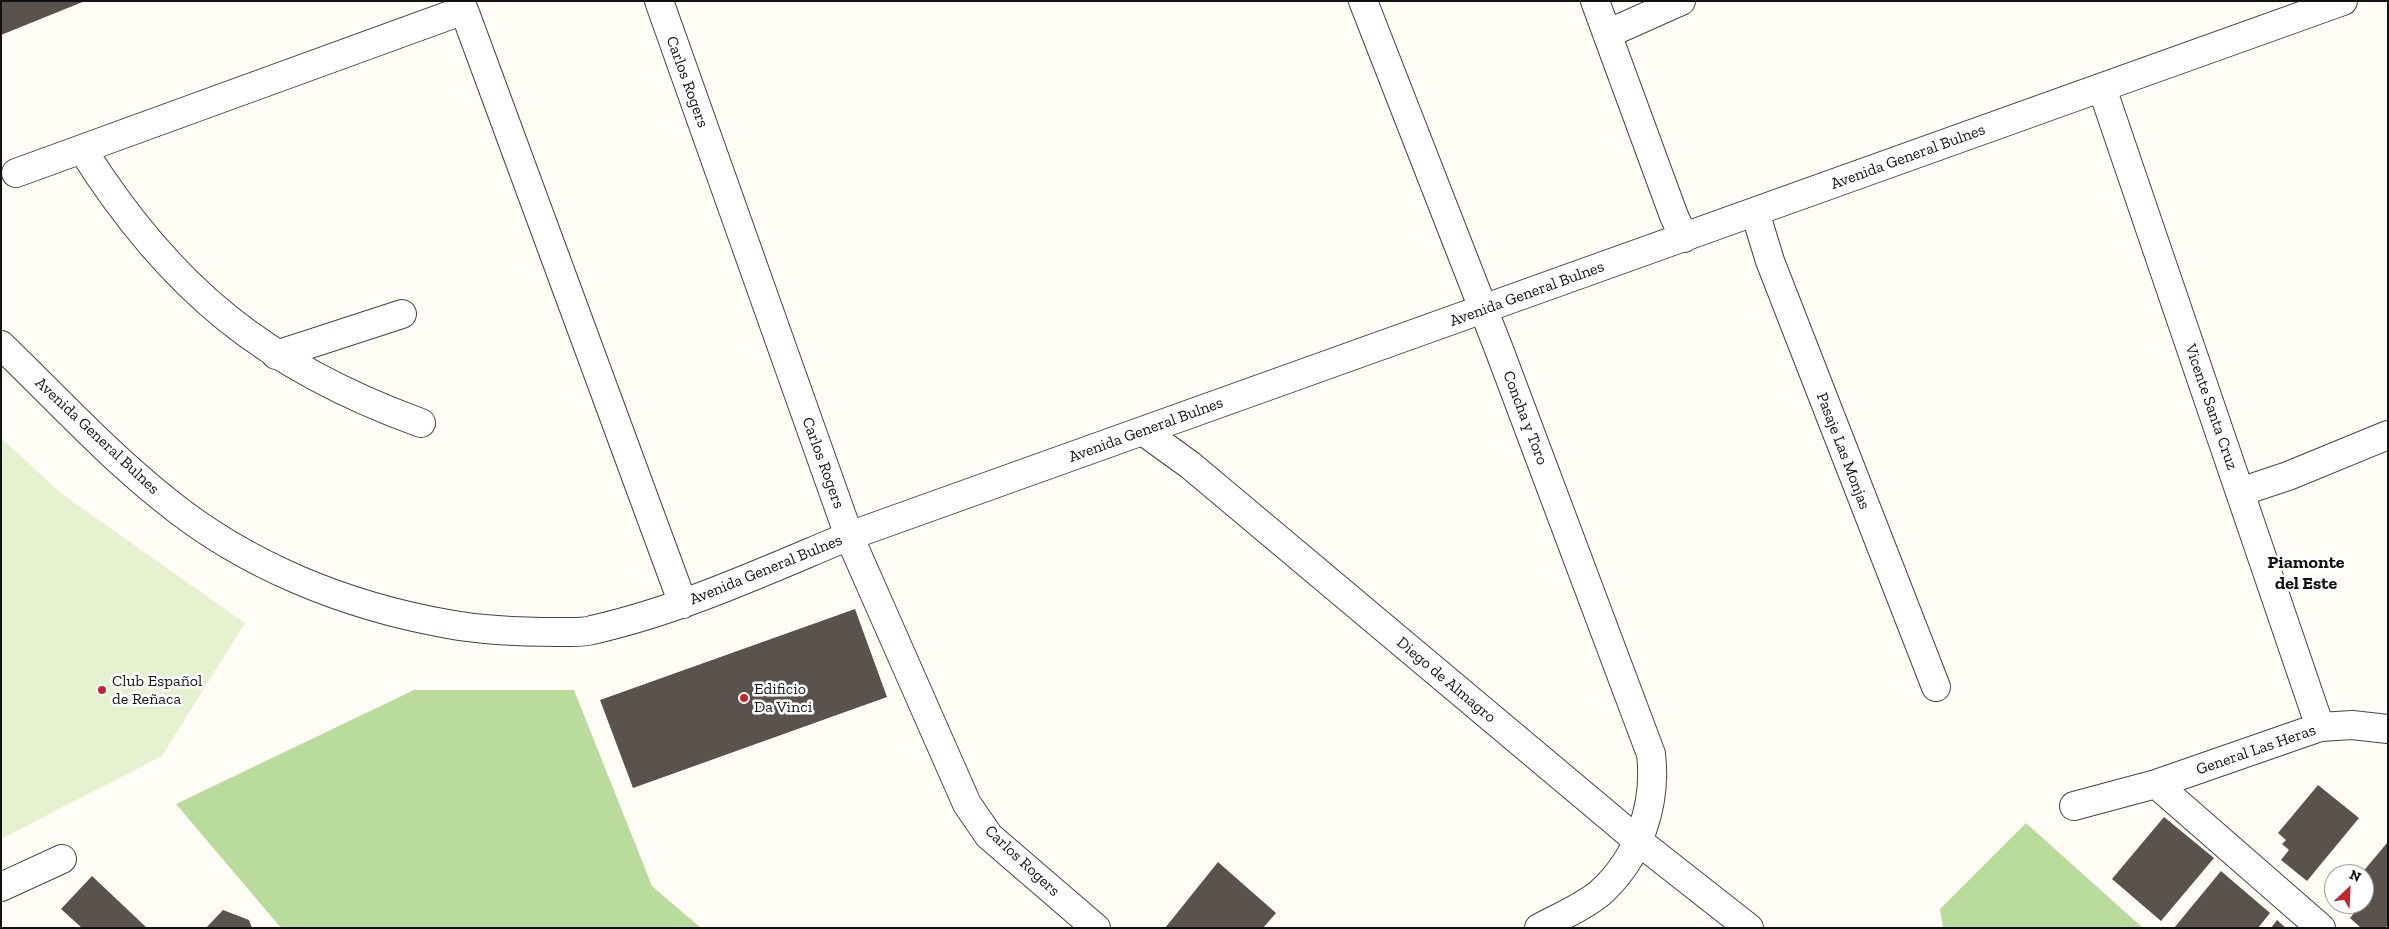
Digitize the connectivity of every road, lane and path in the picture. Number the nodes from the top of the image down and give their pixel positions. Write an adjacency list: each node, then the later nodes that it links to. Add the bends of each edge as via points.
1 (659, 1): 20 (street, Carlos Rogers)
2 (1363, 1): 12 (street, Concha y Toro)
3 (1595, 1): 6 (street)
4 (1681, 1): 6 (street)
5 (2344, 1): 7 (street, Avenida General Bulnes)
6 (1608, 34): 11 (street)
7 (2102, 88): 10 (street, Avenida General Bulnes); 19 (street, Vicente Santa Cruz)
8 (82, 149): 9 (street); 15 (street, via 106,187 160,256 235,325); 21 (street, via 464,10)
9 (16, 173)
10 (1755, 212): 11 (street, Avenida General Bulnes); 22 (street, Pasaje Las Monjas, via 1770,262)
11 (1684, 238): 12 (street, Avenida General Bulnes)
12 (1482, 310): 17 (street, Avenida General Bulnes); 27 (street, Concha y Toro, via 1651,754 1652,800 1647,821)
13 (402, 314): 15 (street)
14 (1, 345): 21 (street, Avenida General Bulnes, via 126,467 167,502 256,560 304,583 412,618 470,628 530,632 590,631)
15 (276, 354): 16 (street, via 371,405)
16 (421, 423)
17 (1143, 431): 20 (street, Avenida General Bulnes); 27 (street, Diego de Almagro, via 1190,465)
18 (2388, 434): 19 (street, via 2288,476)
19 (2240, 492): 23 (street, Vicente Santa Cruz)
20 (849, 536): 21 (street, Avenida General Bulnes); 30 (street, Carlos Rogers, via 967,804 989,836)
21 (683, 604)
22 (1936, 687)
23 (2320, 727): 24 (street, General Las Heras, via 2352,725); 25 (street, General Las Heras)
24 (2388, 729)
25 (2156, 784): 26 (street, General Las Heras); 33 (street)
26 (2074, 806)
27 (1637, 840): 31 (street, via 1622,867 1598,894); 32 (street, Diego de Almagro)
28 (62, 859): 29 (street)
29 (1, 887)
30 (1096, 928)
31 (1539, 928)
32 (1749, 928)
33 (2320, 928)

